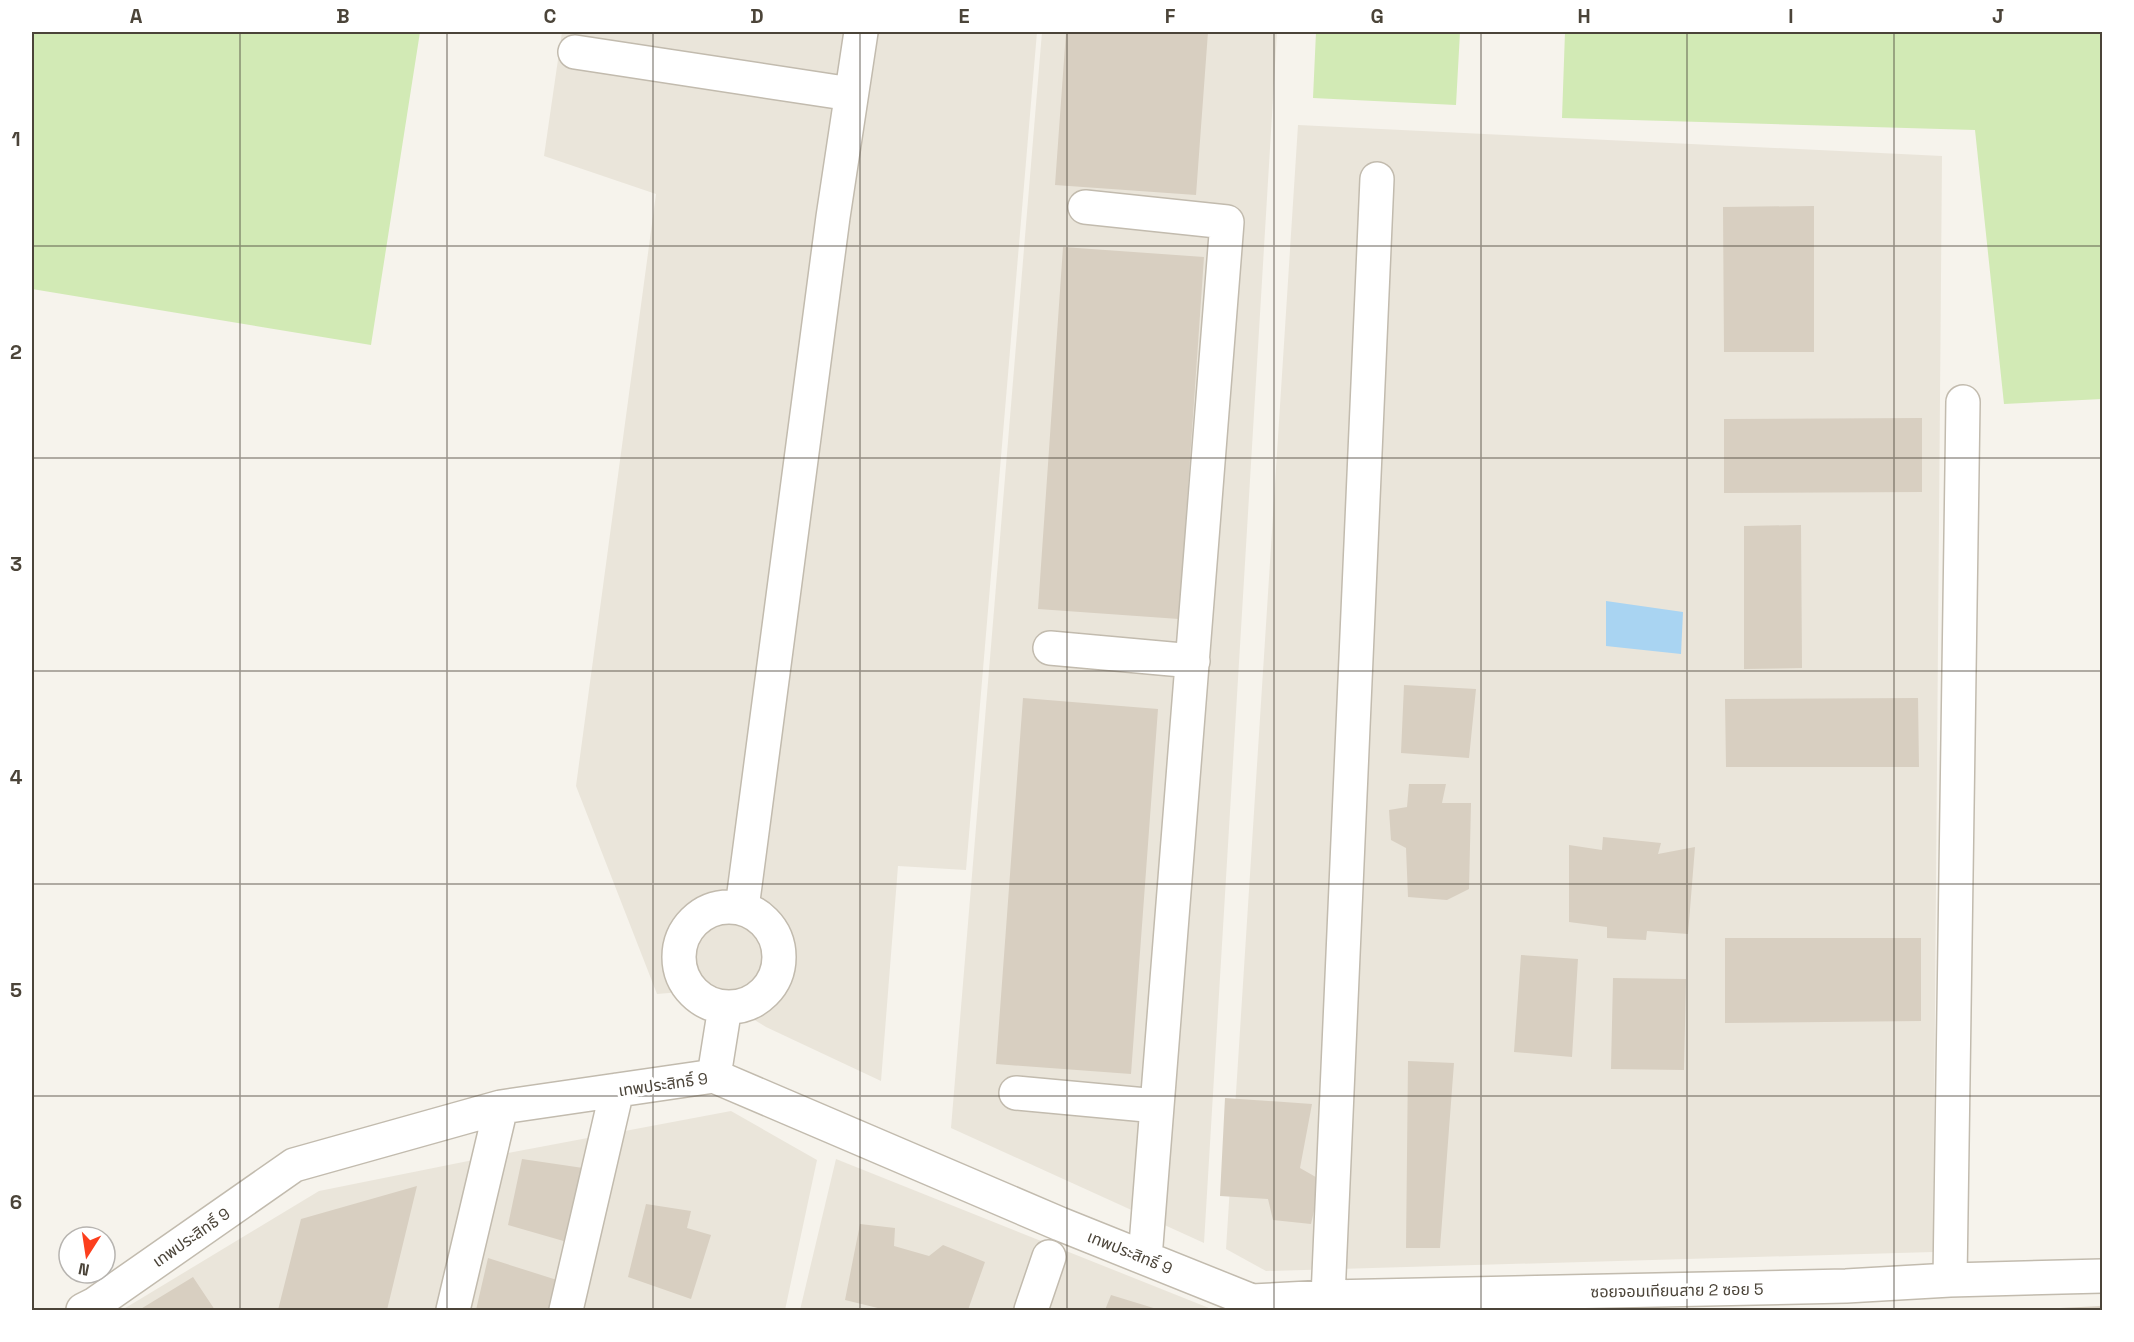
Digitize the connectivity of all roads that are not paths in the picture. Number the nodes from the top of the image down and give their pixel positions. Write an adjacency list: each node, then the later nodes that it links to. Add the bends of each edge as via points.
1 (861, 32): 3 (street)
2 (575, 52): 3 (street)
3 (851, 94): 9 (street)
4 (1377, 179): 20 (street)
5 (1085, 207): 8 (street, via 1227,222)
6 (1963, 402): 19 (street)
7 (1050, 648): 8 (street)
8 (1193, 661): 14 (street)
9 (742, 908): 10 (street, via 769,926 780,957 777,973 757,999 742,1006); 10 (street, via 725,907 701,915 684,933 678,949 679,966 695,995)
10 (725, 1007): 11 (street)
11 (714, 1076): 12 (street, เทพประสิทธิ์ 9); 17 (street, เทพประสิทธิ์ 9)
12 (617, 1090): 15 (street, เทพประสิทธิ์ 9); 25 (street)
13 (1016, 1093): 14 (street)
14 (1157, 1106): 17 (street)
15 (501, 1107): 23 (street, เทพประสิทธิ์ 9, via 294,1165); 24 (street)
16 (1049, 1257): 26 (street)
17 (1145, 1258): 22 (street, เทพประสิทธิ์ 9)
18 (2103, 1276): 19 (street, ซอยจอมเทียนสาย 2 ซอย 5)
19 (1950, 1280): 21 (street, ซอยจอมเทียนสาย 2 ซอย 5)
20 (1328, 1297): 21 (street, ซอยจอมเทียนสาย 2 ซอย 5); 22 (street, ซอยจอมเทียนสาย 2 ซอย 5)
21 (1846, 1298)
22 (1256, 1306)
23 (83, 1311)
24 (453, 1311)
25 (566, 1311)
26 (1031, 1311)

